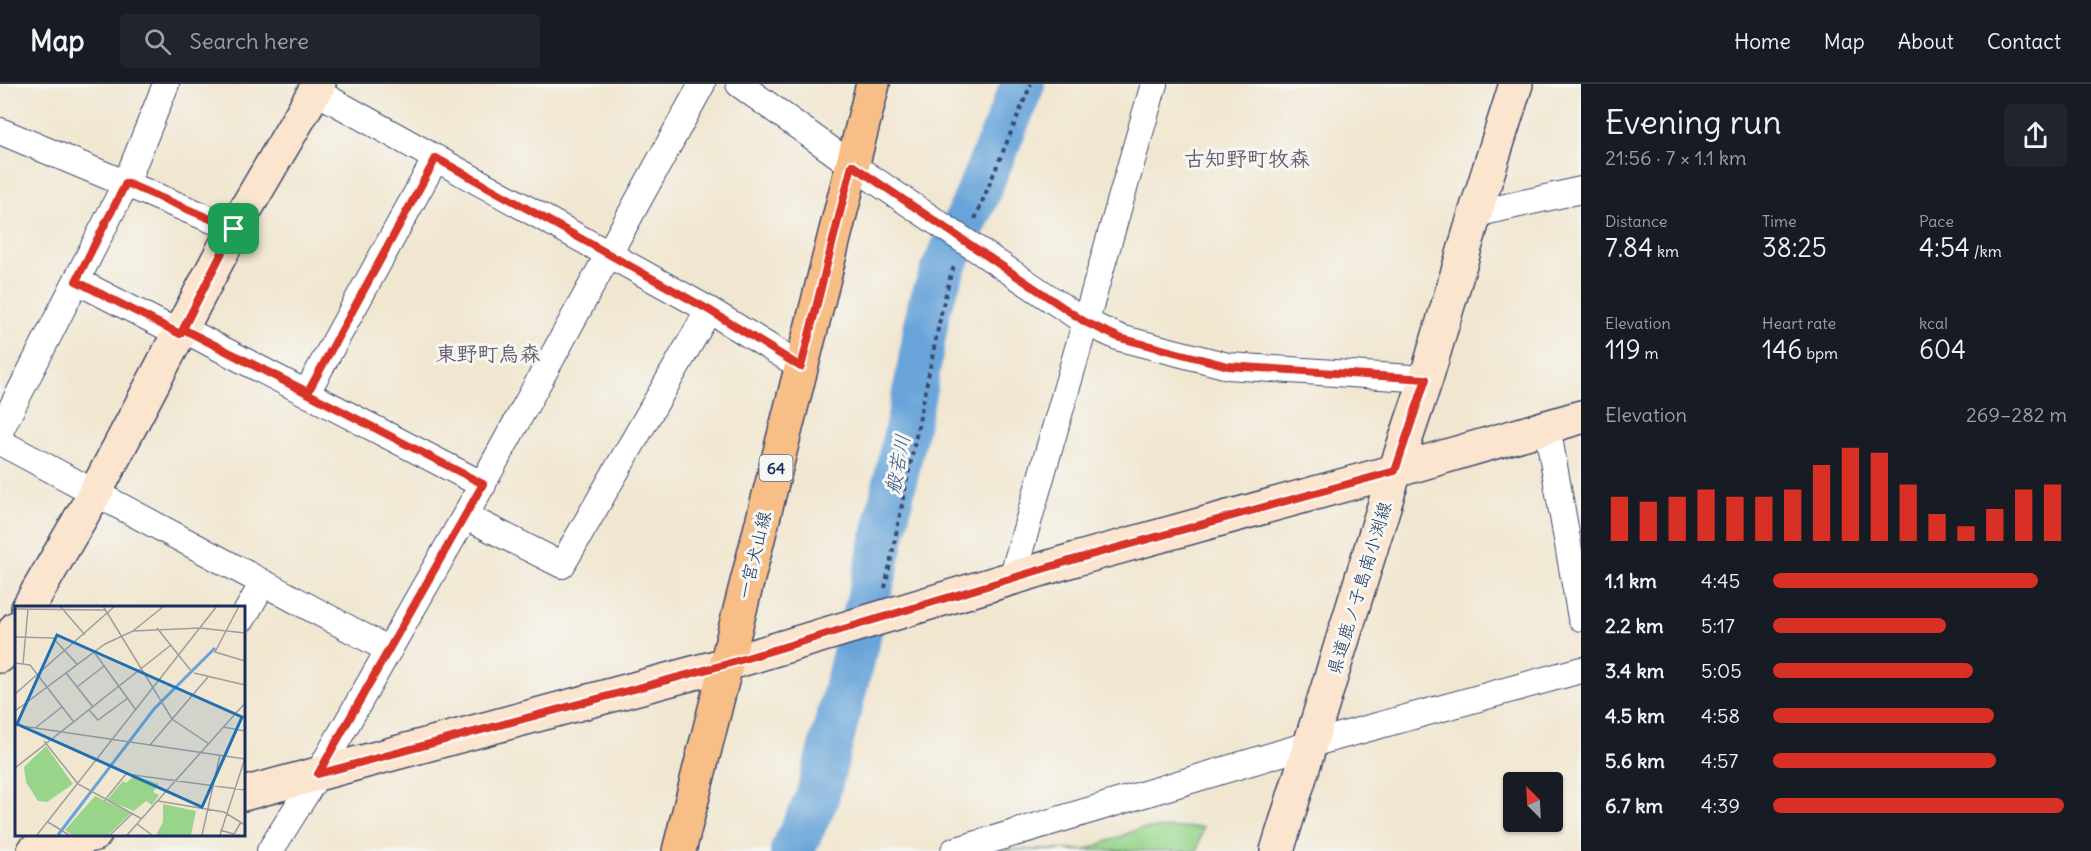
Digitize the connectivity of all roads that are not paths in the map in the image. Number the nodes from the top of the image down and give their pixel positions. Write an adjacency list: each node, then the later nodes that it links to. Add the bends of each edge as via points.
1 (166, 84): 11 (street)
2 (702, 84): 15 (street)
3 (739, 84): 10 (street)
4 (873, 84): 10 (main road, 一宮犬山線 / 64)
5 (1154, 84): 18 (street)
6 (1516, 84): 13 (street, 県道鹿ノ子島南小渕線)
7 (317, 88): 9 (street); 14 (street)
8 (0, 131): 11 (street)
9 (436, 158): 15 (street); 22 (street)
10 (852, 165): 18 (street); 20 (main road, 一宮犬山線 / 64)
11 (126, 183): 14 (street); 16 (street)
12 (1581, 190): 13 (street)
13 (1475, 214): 21 (street, 県道鹿ノ子島南小渕線)
14 (234, 229): 19 (street)
15 (609, 255): 17 (street); 28 (street)
16 (76, 281): 19 (street); 25 (street)
17 (709, 310): 20 (street); 30 (street, via 562,565)
18 (1085, 322): 21 (street, via 1120,338 1228,366); 31 (street)
19 (182, 332): 22 (street); 29 (street)
20 (801, 367): 39 (main road, 一宮犬山線 / 64)
21 (1426, 379): 27 (street, 県道鹿ノ子島南小渕線)
22 (308, 392): 28 (street)
23 (1581, 417): 24 (street)
24 (1547, 426): 27 (street); 35 (street)
25 (0, 431)
26 (0, 442): 29 (street)
27 (1395, 471): 31 (street); 41 (street, 県道鹿ノ子島南小渕線)
28 (483, 484): 30 (street)
29 (95, 493): 32 (street); 33 (street)
30 (465, 516): 37 (street)
31 (1012, 578): 39 (street)
32 (263, 583): 34 (street); 37 (street)
33 (29, 606)
34 (244, 616)
35 (1581, 618)
36 (15, 630): 38 (street)
37 (389, 650): 42 (street)
38 (0, 656)
39 (727, 664): 42 (street); 47 (main road, 一宮犬山線 / 64)
40 (1581, 670): 41 (street)
41 (1311, 744): 48 (street); 49 (street, 県道鹿ノ子島南小渕線)
42 (318, 774): 43 (street); 46 (street)
43 (244, 794)
44 (89, 836): 45 (street)
45 (49, 849)
46 (270, 851)
47 (679, 851)
48 (954, 851)
49 (1277, 851)

